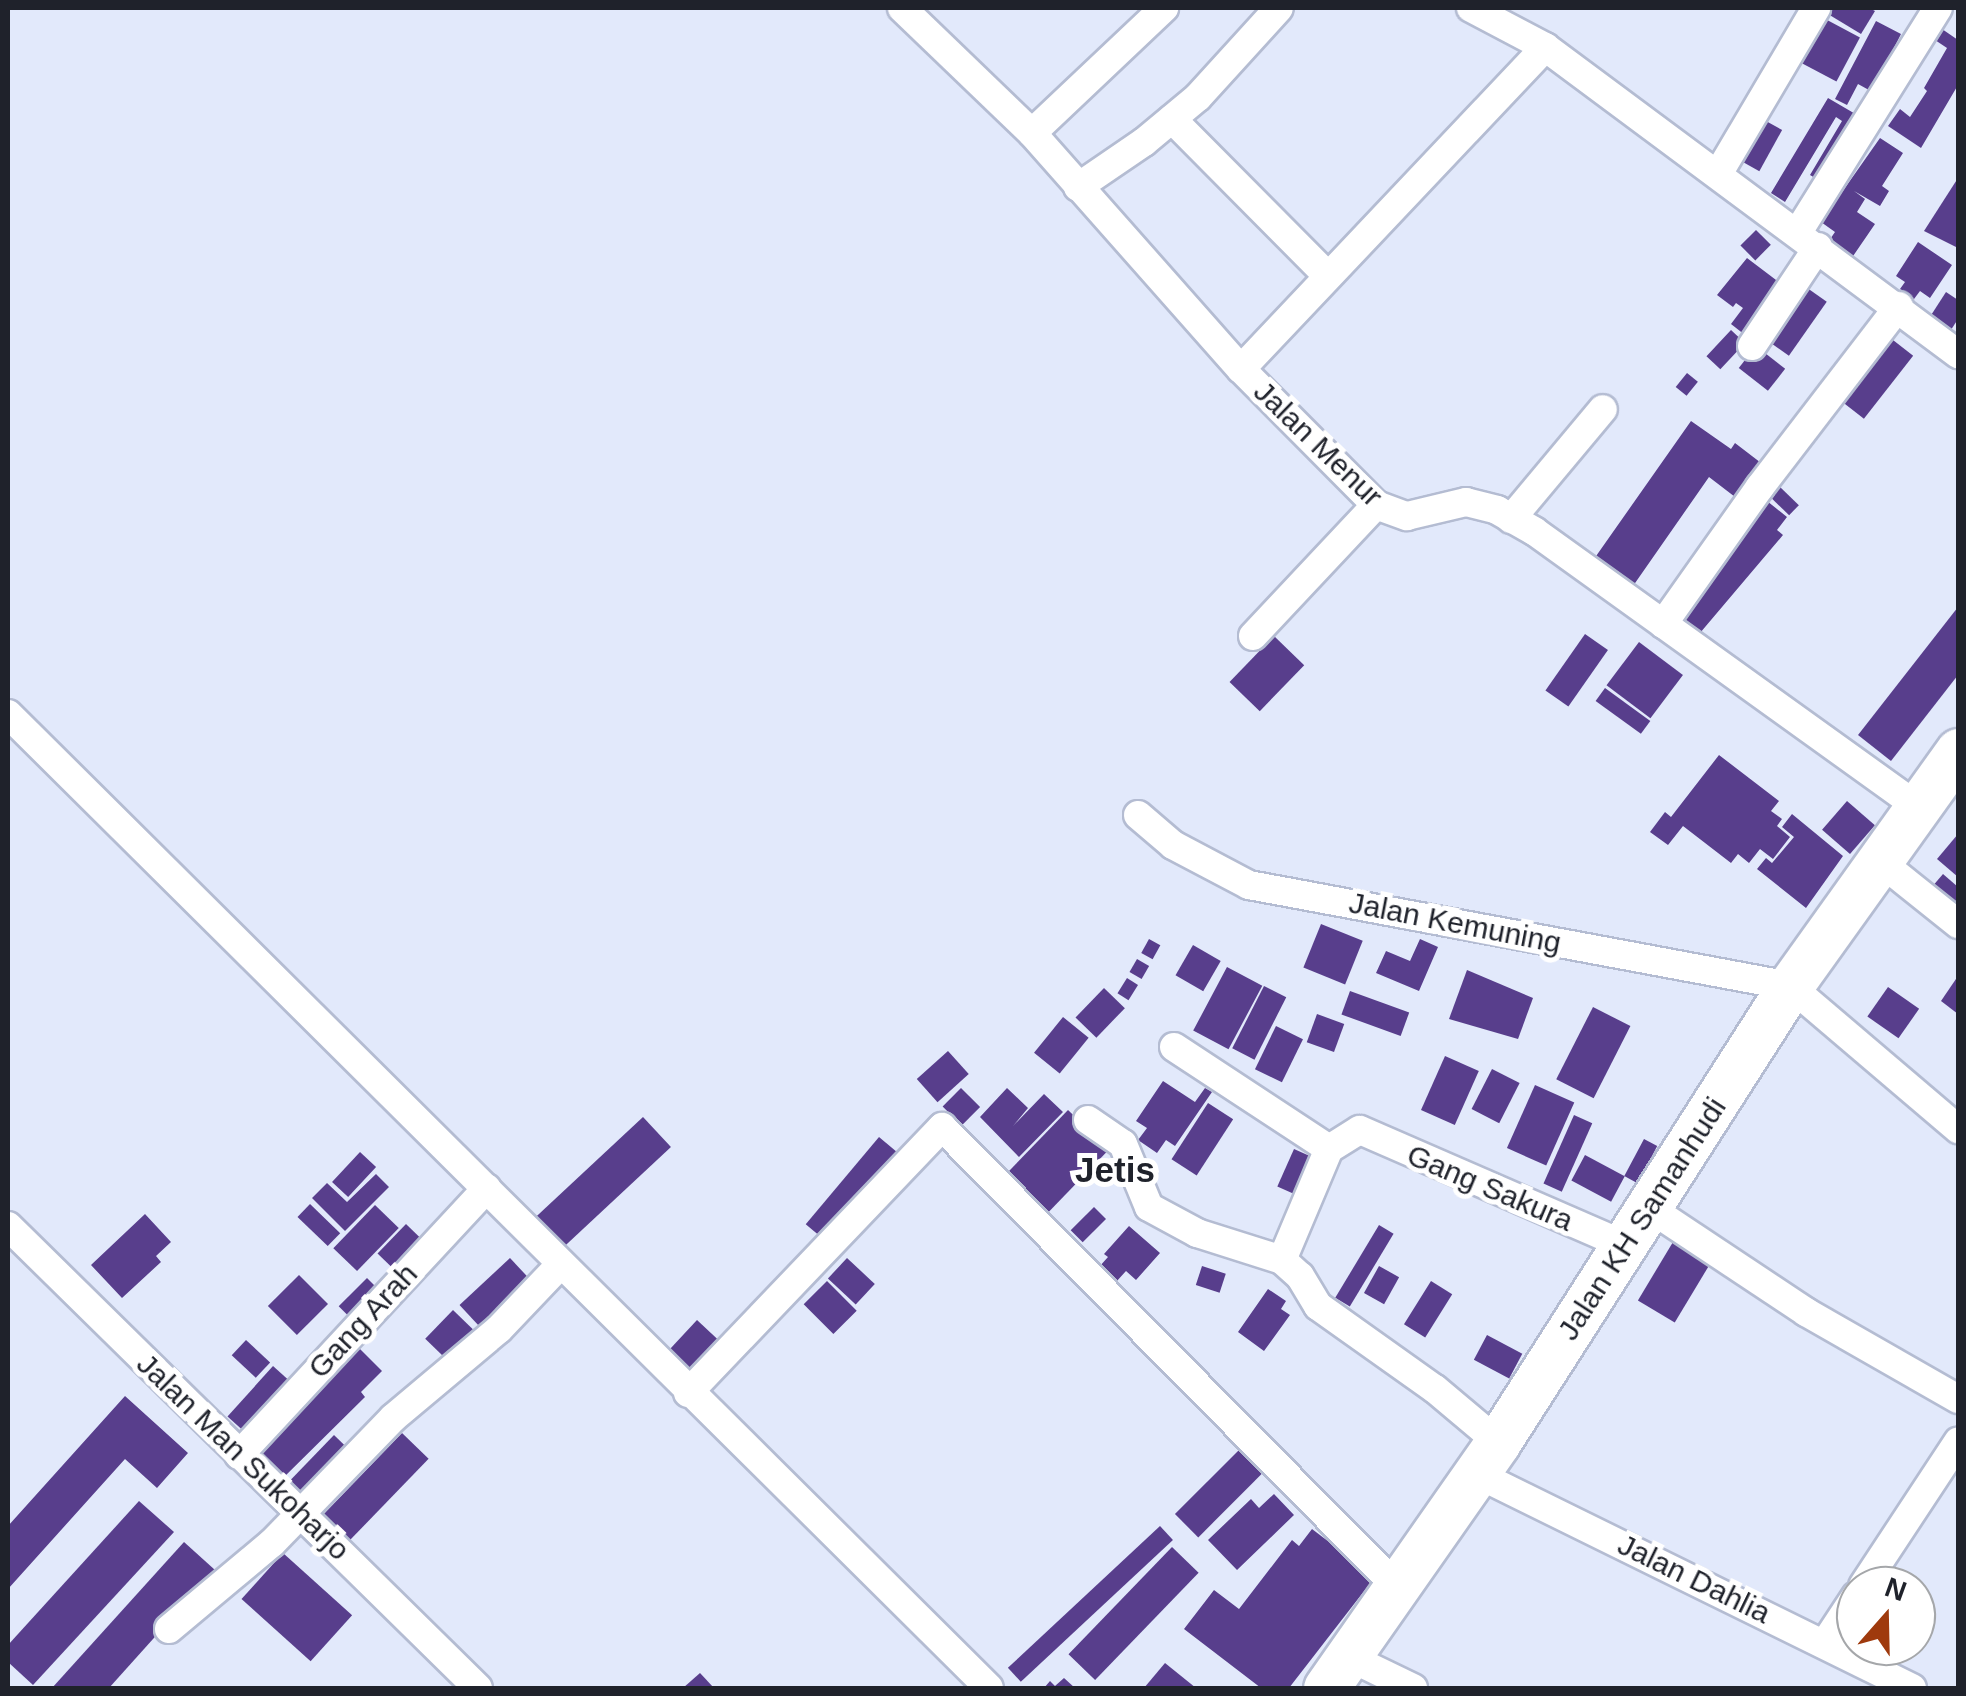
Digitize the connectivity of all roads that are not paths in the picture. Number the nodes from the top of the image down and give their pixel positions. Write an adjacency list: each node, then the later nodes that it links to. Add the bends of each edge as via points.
1 (902, 8): 9 (street, Jalan Menur)
2 (1164, 8): 9 (street)
3 (1279, 8): 8 (street)
4 (1472, 8): 7 (street)
5 (1816, 8): 10 (street)
6 (1938, 8): 12 (street)
7 (1546, 47): 10 (street); 13 (street)
8 (1172, 119): 11 (street); 13 (street)
9 (1032, 132): 11 (street, Jalan Menur)
10 (1718, 174): 12 (street)
11 (1078, 187): 17 (street, Jalan Menur)
12 (1808, 239): 14 (street); 15 (street)
13 (1328, 276): 17 (street)
14 (1899, 306): 16 (street); 21 (street)
15 (1752, 346)
16 (1958, 354)
17 (1241, 369): 19 (street, Jalan Menur)
18 (1603, 409): 20 (street)
19 (1376, 505): 20 (street, Jalan Menur, via 1407,516 1466,502); 22 (street)
20 (1511, 519): 21 (street, Jalan Menur)
21 (1663, 624): 25 (street, Jalan Menur)
22 (1253, 636)
23 (8, 714): 34 (street)
24 (1958, 751): 25 (main road, Jalan KH Samanhudi)
25 (1917, 806): 27 (main road, Jalan KH Samanhudi)
26 (1138, 815): 29 (street, Jalan Kemuning, via 1173,846 1249,885)
27 (1878, 859): 28 (street); 29 (main road, Jalan KH Samanhudi)
28 (1958, 924)
29 (1790, 986): 32 (street); 35 (main road, Jalan KH Samanhudi)
30 (1174, 1046): 33 (street)
31 (1088, 1120): 38 (street, via 1123,1144 1137,1185 1162,1216)
32 (1958, 1129)
33 (1329, 1149): 37 (street, Gang Sakura, via 1360,1130); 38 (street)
34 (487, 1188): 39 (street); 43 (street, Gang Arah)
35 (1648, 1207): 37 (main road, Jalan KH Samanhudi); 41 (street, via 1806,1312)
36 (8, 1226): 43 (street, Jalan Man Sukoharjo)
37 (1622, 1244): 44 (main road, Jalan KH Samanhudi)
38 (1282, 1260): 44 (street, Jalan Dahlia, via 1318,1306 1435,1390)
39 (561, 1264): 40 (street); 45 (street, via 499,1329 393,1418)
40 (688, 1392): 47 (street, via 942,1127); 53 (street)
41 (1958, 1399)
42 (1958, 1442): 46 (street)
43 (240, 1455): 45 (street, Jalan Man Sukoharjo)
44 (1486, 1457): 47 (main road, Jalan KH Samanhudi); 50 (street, Jalan Dahlia)
45 (302, 1515): 49 (street); 52 (street, Jalan Man Sukoharjo)
46 (1876, 1566)
47 (1398, 1588): 51 (main road, Jalan KH Samanhudi)
48 (1836, 1627): 50 (street)
49 (169, 1629)
50 (1825, 1644): 55 (street, Jalan Dahlia)
51 (1338, 1673): 54 (street)
52 (478, 1688)
53 (990, 1688)
54 (1413, 1688)
55 (1912, 1688)

